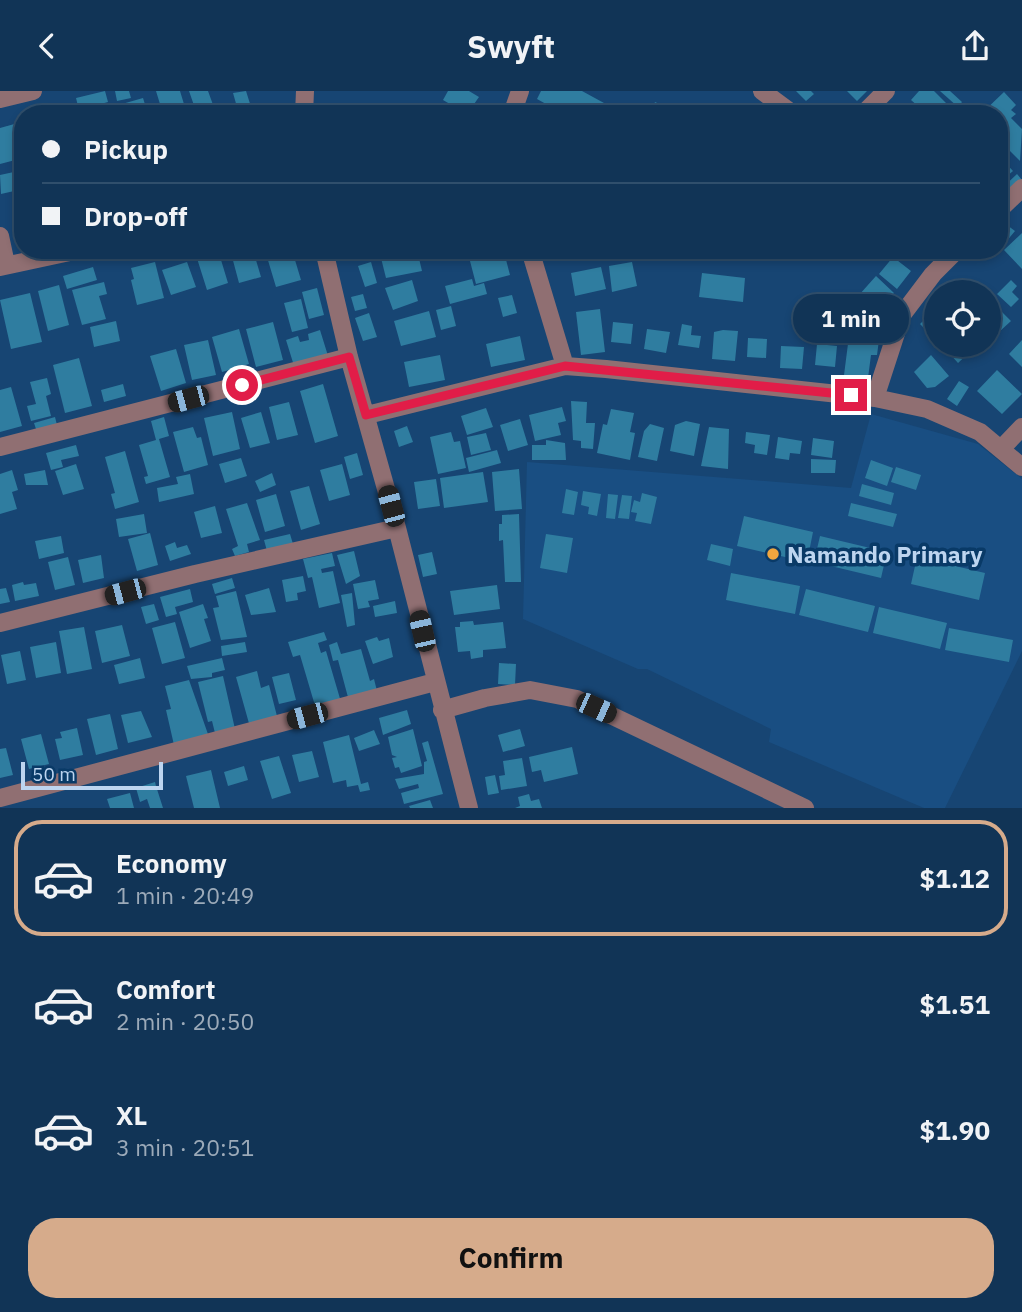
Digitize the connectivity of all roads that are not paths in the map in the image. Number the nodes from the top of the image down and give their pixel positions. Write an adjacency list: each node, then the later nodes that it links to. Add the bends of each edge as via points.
1 (33, 91): 4 (street)
2 (762, 91): 5 (street)
3 (886, 91): 6 (street)
4 (0, 99)
5 (781, 105)
6 (872, 105)
7 (1022, 188): 8 (street)
8 (1008, 201)
9 (0, 236): 14 (street)
10 (36, 259): 14 (street)
11 (326, 259): 15 (street)
12 (533, 259): 16 (street)
13 (945, 259): 17 (street, via 902,315)
14 (3, 266)
15 (349, 357): 18 (street); 20 (street)
16 (565, 366): 17 (street); 18 (street)
17 (875, 398): 21 (street, via 946,416 980,432)
18 (366, 415): 23 (street)
19 (1022, 427): 21 (street)
20 (0, 447)
21 (1001, 449): 22 (street)
22 (1022, 467)
23 (397, 528): 24 (street); 25 (street)
24 (0, 624)
25 (435, 682): 26 (street); 27 (street)
26 (442, 710): 28 (street); 29 (street, via 530,691 577,699)
27 (0, 798)
28 (469, 808)
29 (805, 808)

